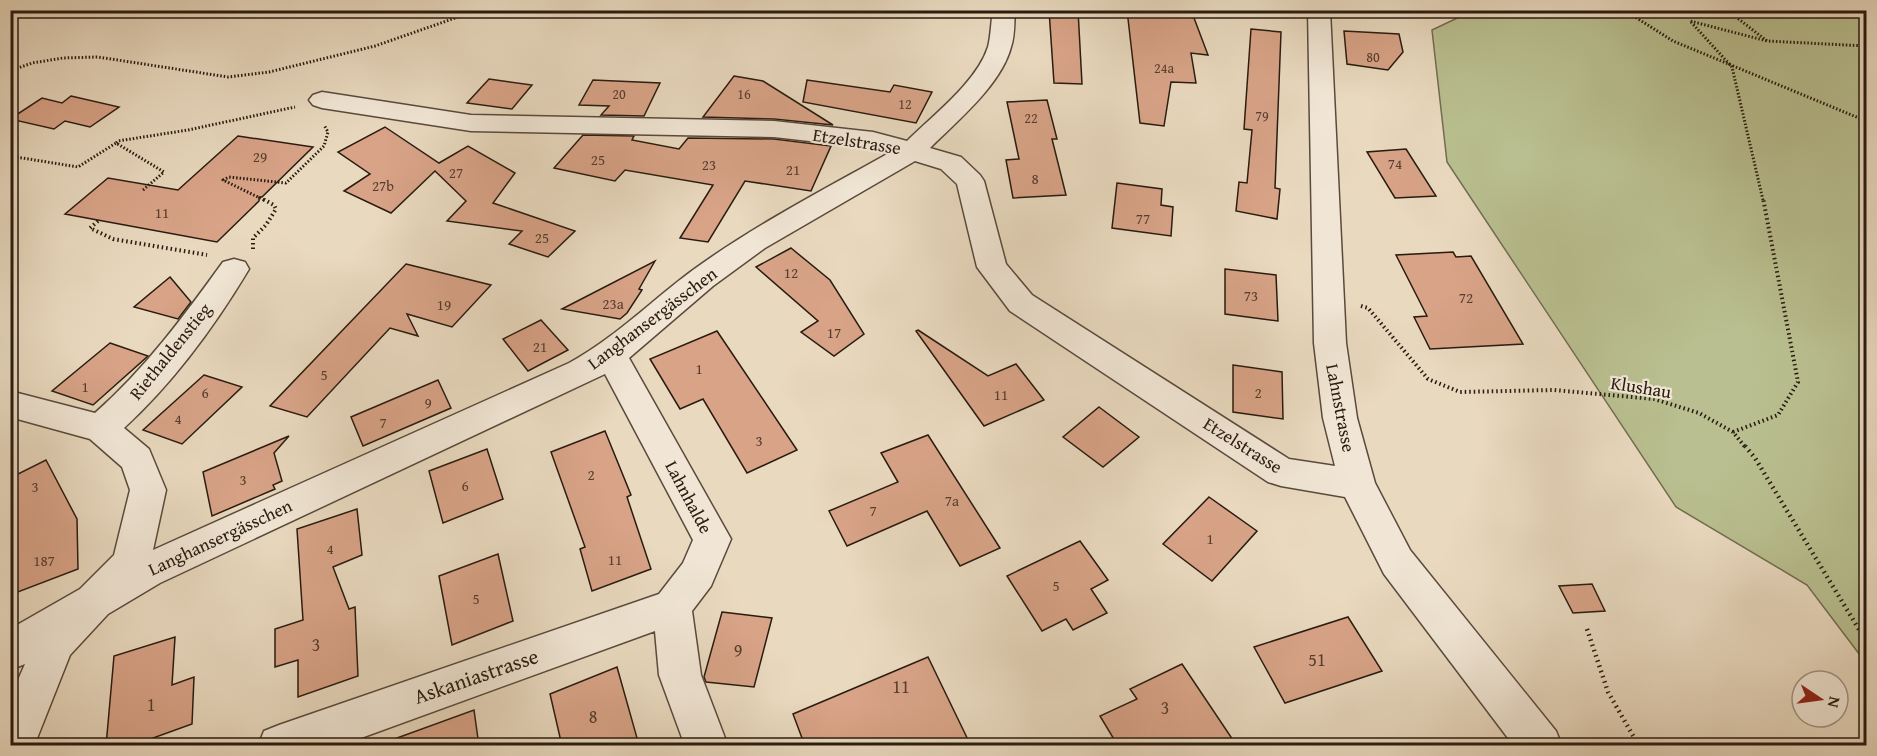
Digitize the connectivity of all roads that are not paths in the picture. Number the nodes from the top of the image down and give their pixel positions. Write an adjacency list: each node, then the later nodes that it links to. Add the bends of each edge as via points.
1 (1004, 10): 4 (street, Langhansergässchen, via 1000,46 993,64 964,100)
2 (1319, 10): 9 (street, Lahnstrasse, via 1330,343 1340,418)
3 (322, 100): 4 (street, Etzelstrasse, via 471,123 774,129 873,140)
4 (912, 151): 6 (street, Langhansergässchen, via 754,241); 9 (street, Etzelstrasse, via 951,163 970,181 992,267 1021,303 1281,472)
5 (225, 258): 8 (street, Riethaldenstieg, via 180,346)
6 (611, 354): 10 (street, Langhansergässchen, via 581,372 146,571); 11 (street, Lahnhalde, via 712,539 697,574)
7 (10, 404): 8 (street)
8 (101, 428): 10 (street, via 137,459 148,490 131,562)
9 (1357, 484): 16 (street, Lahnstrasse, via 1397,561)
10 (94, 601): 12 (street); 13 (street, via 54,643)
11 (672, 607): 14 (street, Askaniastrasse); 15 (street, via 681,675)
12 (10, 651)
13 (12, 746)
14 (279, 746)
15 (707, 746)
16 (1541, 746)

